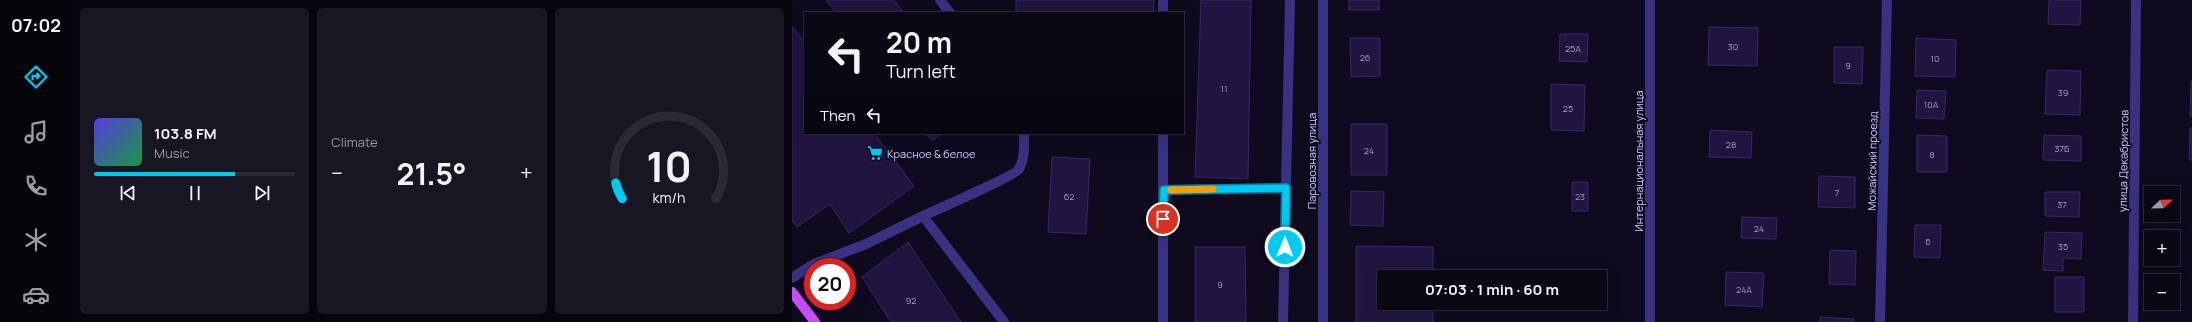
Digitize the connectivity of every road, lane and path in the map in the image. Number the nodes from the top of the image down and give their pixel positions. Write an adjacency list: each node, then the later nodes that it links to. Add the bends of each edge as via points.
1 (940, 0): 8 (street)
2 (1163, 0): 9 (street)
3 (1290, 0): 12 (street)
4 (1323, 0): 21 (street, Паровозная улица)
5 (1650, 0): 22 (street, Интернациональная улица)
6 (1887, 0): 23 (street, Можайский проезд)
7 (2136, 0): 24 (street, улица Декабристов)
8 (949, 12)
9 (1163, 12)
10 (1024, 134): 14 (street, via 1024,154 1019,171)
11 (1163, 134): 13 (street)
12 (1286, 188): 13 (street); 20 (street)
13 (1164, 190): 19 (street)
14 (923, 216): 15 (street, via 866,244 814,264); 18 (street)
15 (792, 278)
16 (792, 292): 17 (main road)
17 (815, 322)
18 (1004, 322)
19 (1163, 322)
20 (1283, 322)
21 (1323, 322)
22 (1650, 322)
23 (1880, 322)
24 (2133, 322)

